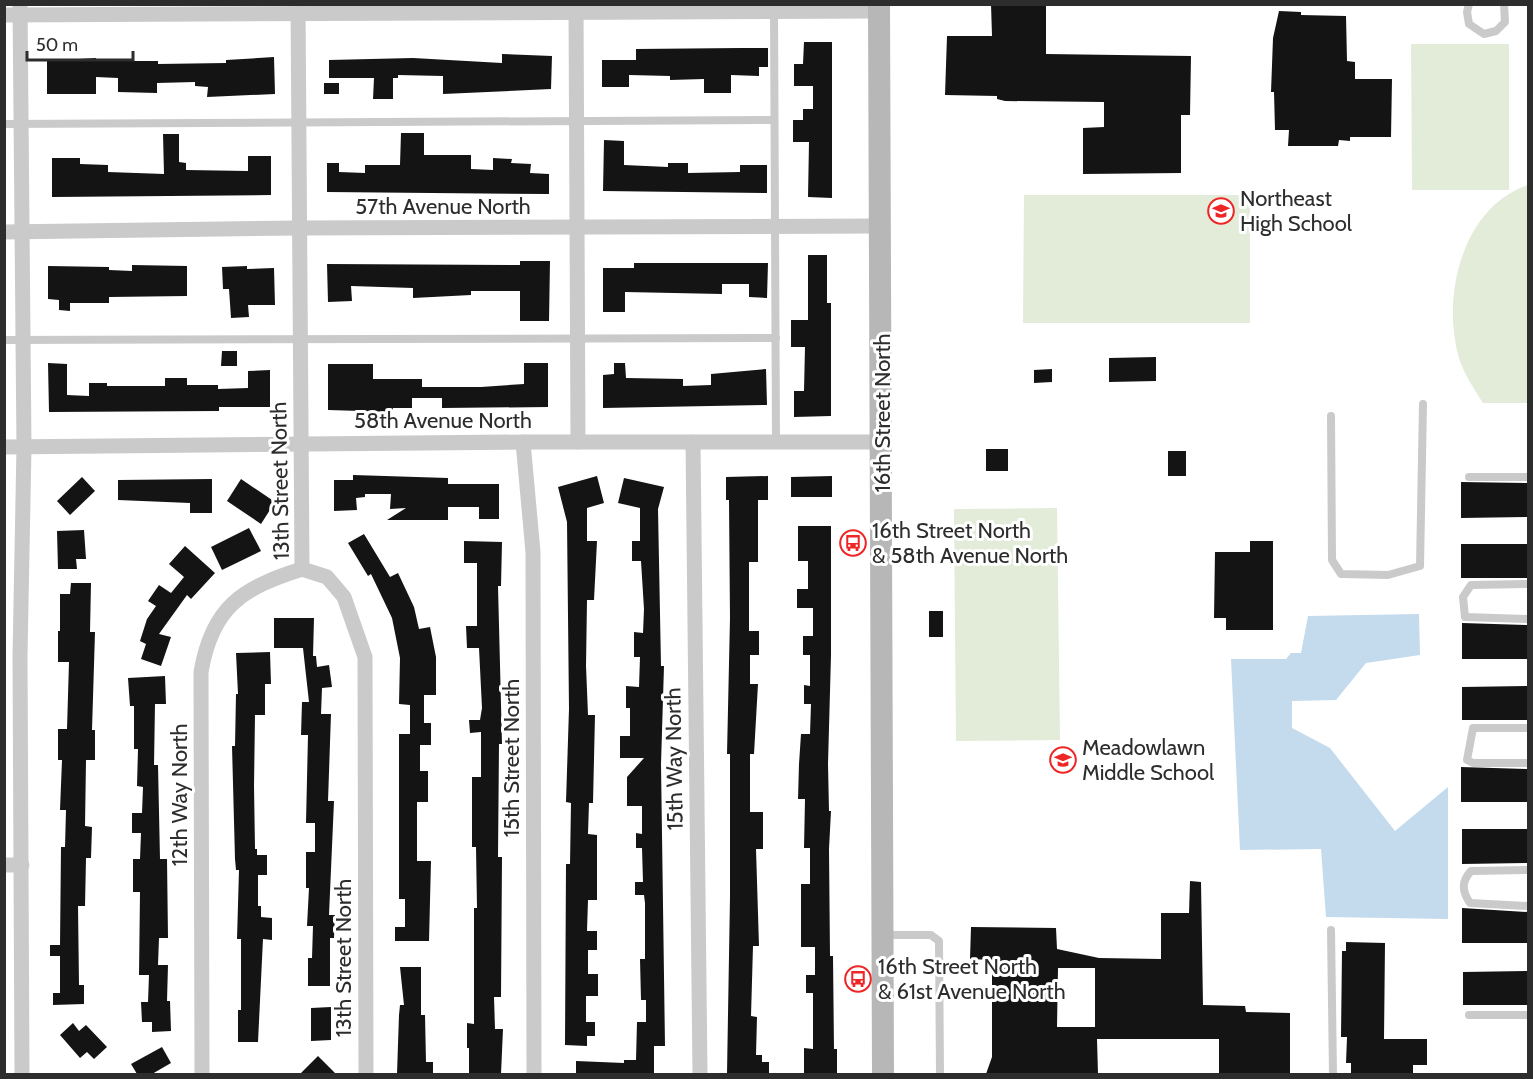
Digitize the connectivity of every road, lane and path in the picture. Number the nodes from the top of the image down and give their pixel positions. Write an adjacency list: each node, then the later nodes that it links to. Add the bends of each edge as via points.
1 (1469, 4): 2 (lane, via 1469,24 1484,34 1501,28 1507,15)
2 (1504, 4)
3 (774, 8): 4 (street); 6 (street); 8 (lane)
4 (879, 8): 13 (street, 16th Street North)
5 (298, 9): 6 (street); 7 (street); 10 (street, 13th Street North)
6 (576, 9): 9 (street)
7 (15, 12): 12 (street)
8 (774, 120): 9 (lane); 14 (lane)
9 (577, 121): 10 (lane); 16 (street)
10 (298, 122): 12 (lane); 15 (street, 13th Street North)
11 (4, 124): 12 (lane)
12 (21, 124): 18 (street)
13 (882, 226): 14 (street, 57th Avenue North); 30 (street, 16th Street North)
14 (775, 227): 16 (street, 57th Avenue North); 20 (lane)
15 (298, 228): 16 (street, 57th Avenue North); 18 (street, 57th Avenue North); 23 (street, 13th Street North)
16 (577, 228): 19 (street)
17 (4, 232): 18 (street, 57th Avenue North)
18 (22, 232): 22 (street)
19 (578, 338): 20 (lane); 23 (lane); 27 (street)
20 (776, 338): 29 (lane)
21 (4, 340): 22 (lane)
22 (23, 340): 23 (lane); 33 (street)
23 (300, 340): 31 (street, 13th Street North)
24 (1424, 404): 25 (lane, via 1420,566 1388,575 1341,574 1332,560)
25 (1331, 416)
26 (523, 442): 27 (street, 58th Avenue North); 31 (street, 58th Avenue North); 53 (street, 15th Street North, via 533,552)
27 (578, 442): 28 (street, 58th Avenue North)
28 (693, 442): 29 (street, 58th Avenue North); 54 (street, 15th Way North)
29 (776, 442): 30 (street, 58th Avenue North)
30 (882, 442): 47 (street, 16th Street North)
31 (301, 444): 33 (street, 58th Avenue North); 36 (street, 13th Street North)
32 (4, 447): 33 (street, 58th Avenue North)
33 (24, 447): 39 (street)
34 (1469, 477): 35 (lane)
35 (1528, 477)
36 (302, 568): 51 (street, 12th Way North, via 272,578 238,597 219,619 206,643 201,672); 52 (street, 13th Street North, via 327,577 344,597 364,657)
37 (1528, 584): 38 (lane, via 1471,585 1463,597 1465,617)
38 (1528, 619)
39 (12, 656): 43 (street)
40 (1528, 728): 41 (lane, via 1473,728 1467,760 1473,764)
41 (1528, 763)
42 (4, 865): 43 (street)
43 (22, 865): 50 (street)
44 (1528, 870): 45 (lane, via 1471,871 1464,879 1464,893 1470,903)
45 (1528, 906)
46 (1331, 930): 57 (lane)
47 (883, 935): 55 (street, 16th Street North); 56 (lane, via 931,935 939,941)
48 (1469, 1015): 49 (lane)
49 (1528, 1015)
50 (22, 1074)
51 (202, 1074)
52 (366, 1074)
53 (534, 1074)
54 (700, 1074)
55 (883, 1074)
56 (939, 1074)
57 (1333, 1074)

